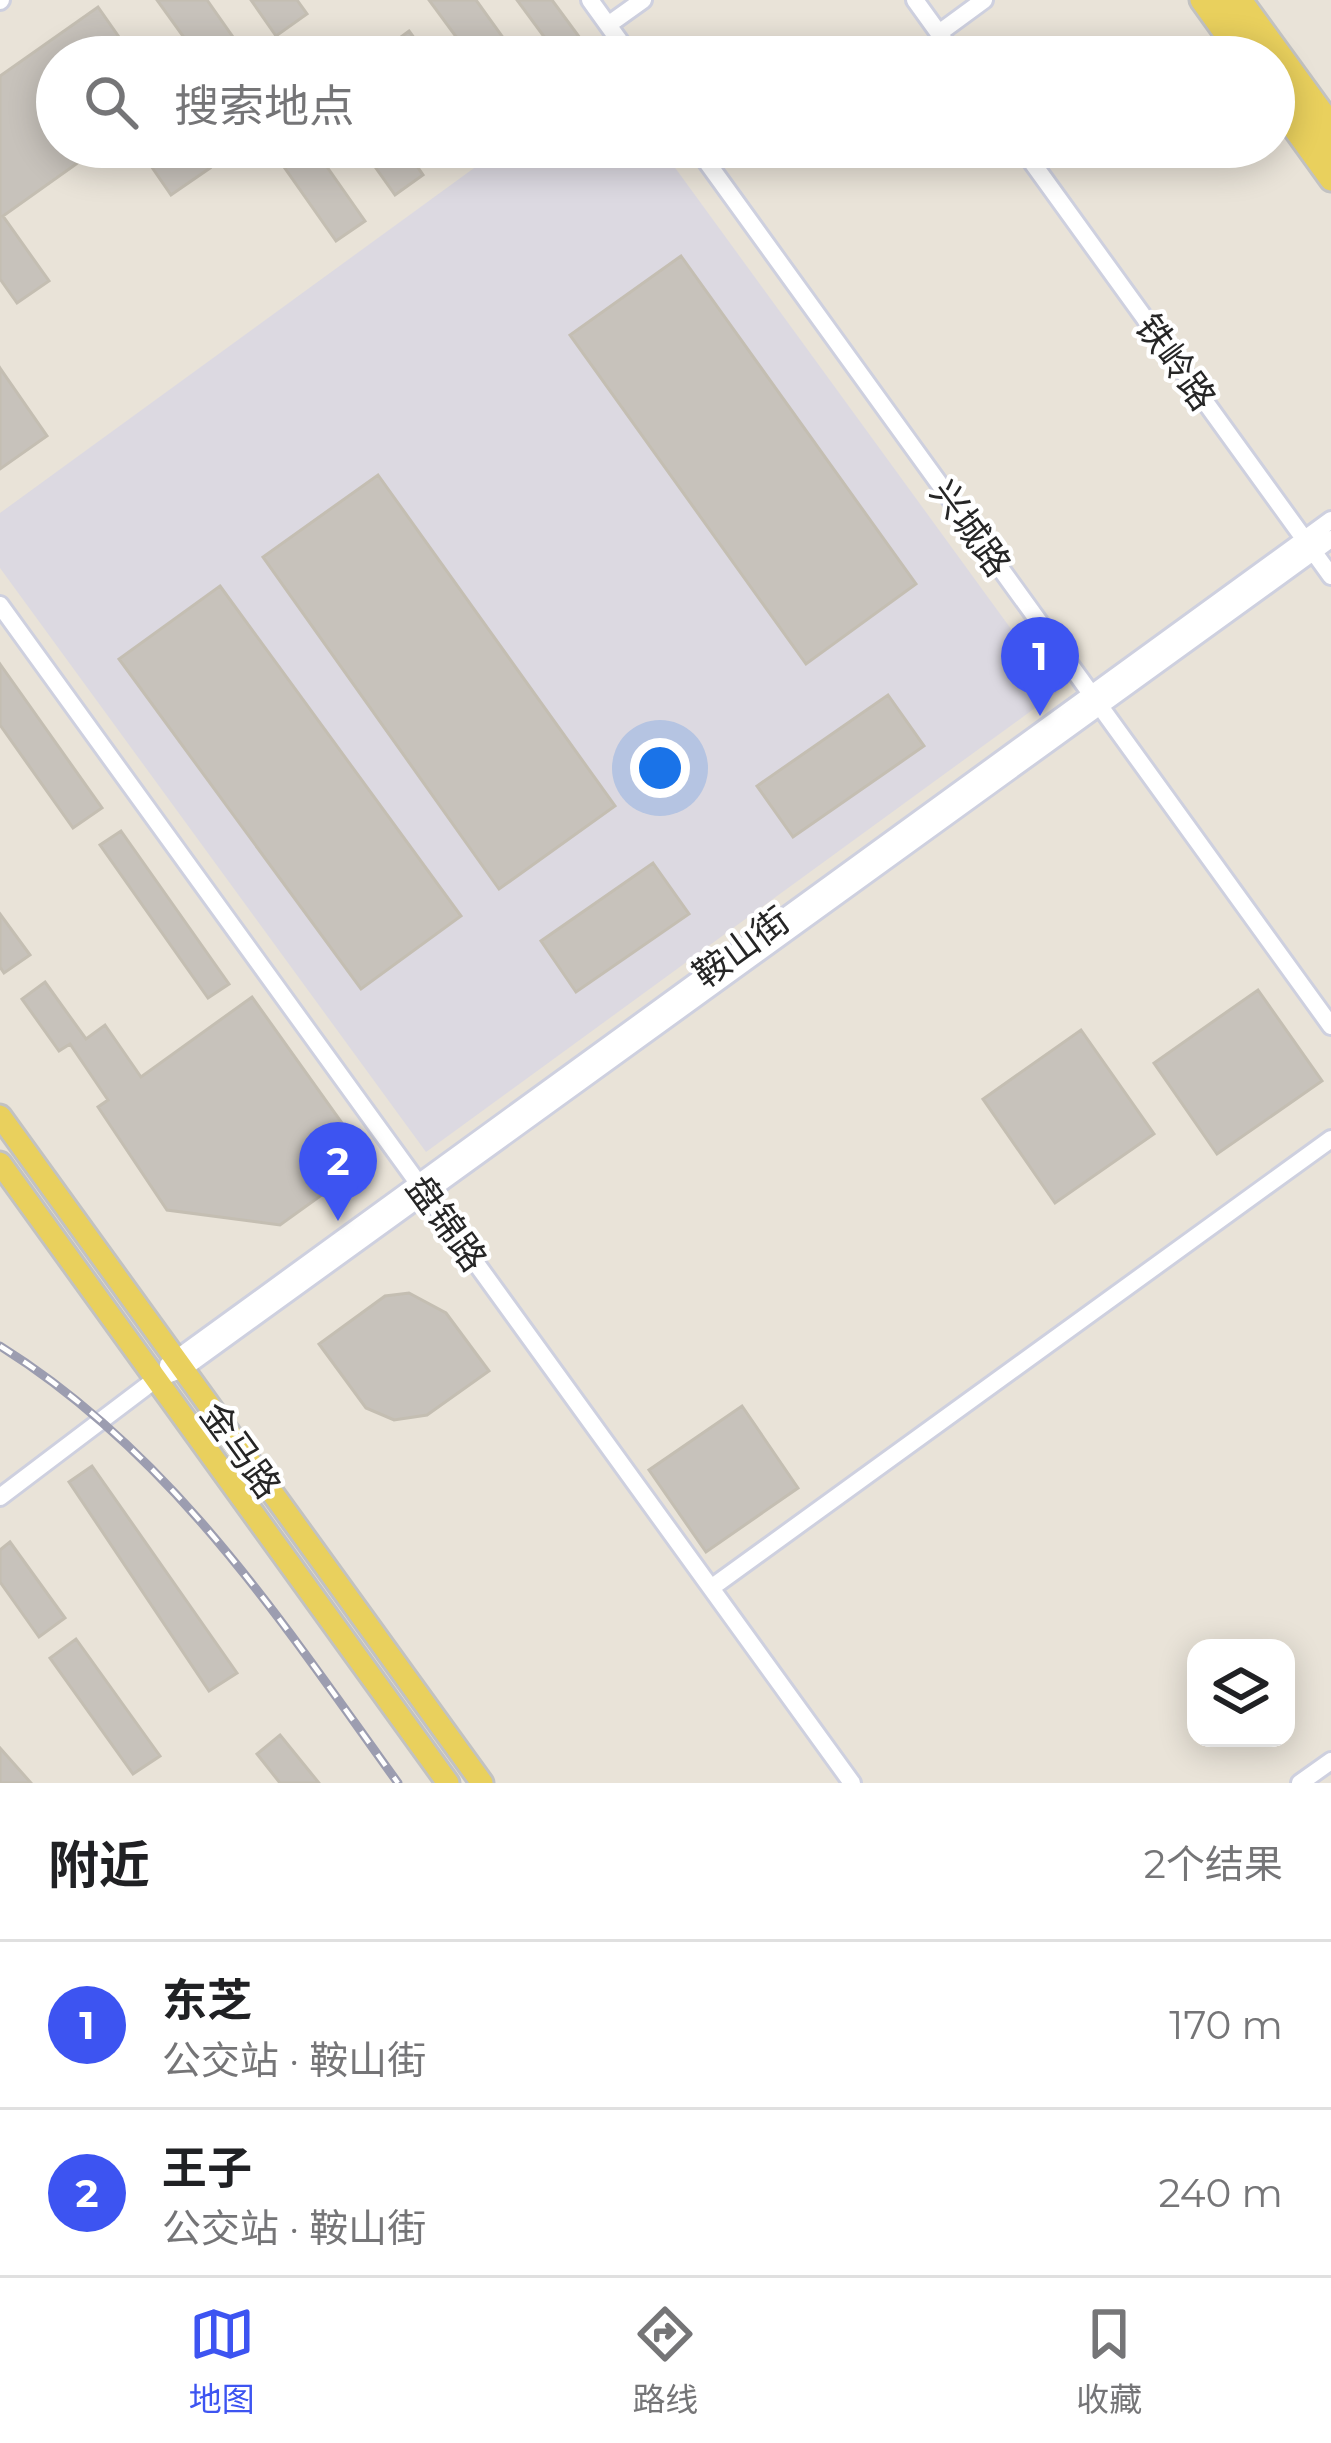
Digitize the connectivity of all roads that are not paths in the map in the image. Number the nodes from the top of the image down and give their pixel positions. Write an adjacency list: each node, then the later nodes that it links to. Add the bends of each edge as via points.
1 (590, 0): 8 (street)
2 (643, 0): 8 (street)
3 (915, 0): 9 (street)
4 (984, 0): 9 (street)
5 (1201, 0): 12 (main road)
6 (1221, 0): 13 (main road)
7 (1241, 0): 14 (main road)
8 (608, 26): 10 (street)
9 (939, 33): 11 (street)
10 (615, 36)
11 (941, 36)
12 (1227, 36)
13 (1247, 36)
14 (1267, 36)
15 (1295, 74): 17 (main road)
16 (1295, 103): 19 (main road)
17 (1331, 124)
18 (1295, 130): 22 (main road)
19 (1331, 153)
20 (711, 168): 28 (street, 兴城路)
21 (1037, 168): 25 (street, 铁岭路)
22 (1331, 180)
23 (1331, 520): 25 (street, 鞍山街)
24 (1331, 538): 25 (street, 鞍山街)
25 (1309, 545): 26 (street, 铁岭路); 28 (street, 鞍山街)
26 (1331, 576)
27 (0, 605): 33 (street, 盘锦路)
28 (1095, 700): 29 (street, 兴城路); 33 (street, 鞍山街)
29 (1331, 1026)
30 (0, 1116): 34 (main road, 金马路)
31 (1331, 1139): 37 (street)
32 (0, 1163): 35 (main road, 金马路)
33 (421, 1187): 34 (street, 鞍山街); 37 (street, 盘锦路)
34 (178, 1363): 35 (street, 鞍山街); 40 (main road, 金马路)
35 (156, 1379): 36 (street, 鞍山街); 39 (main road, 金马路)
36 (0, 1497)
37 (711, 1588): 41 (street, 盘锦路)
38 (1331, 1761): 42 (street)
39 (447, 1782)
40 (482, 1783)
41 (852, 1783)
42 (1300, 1783)

